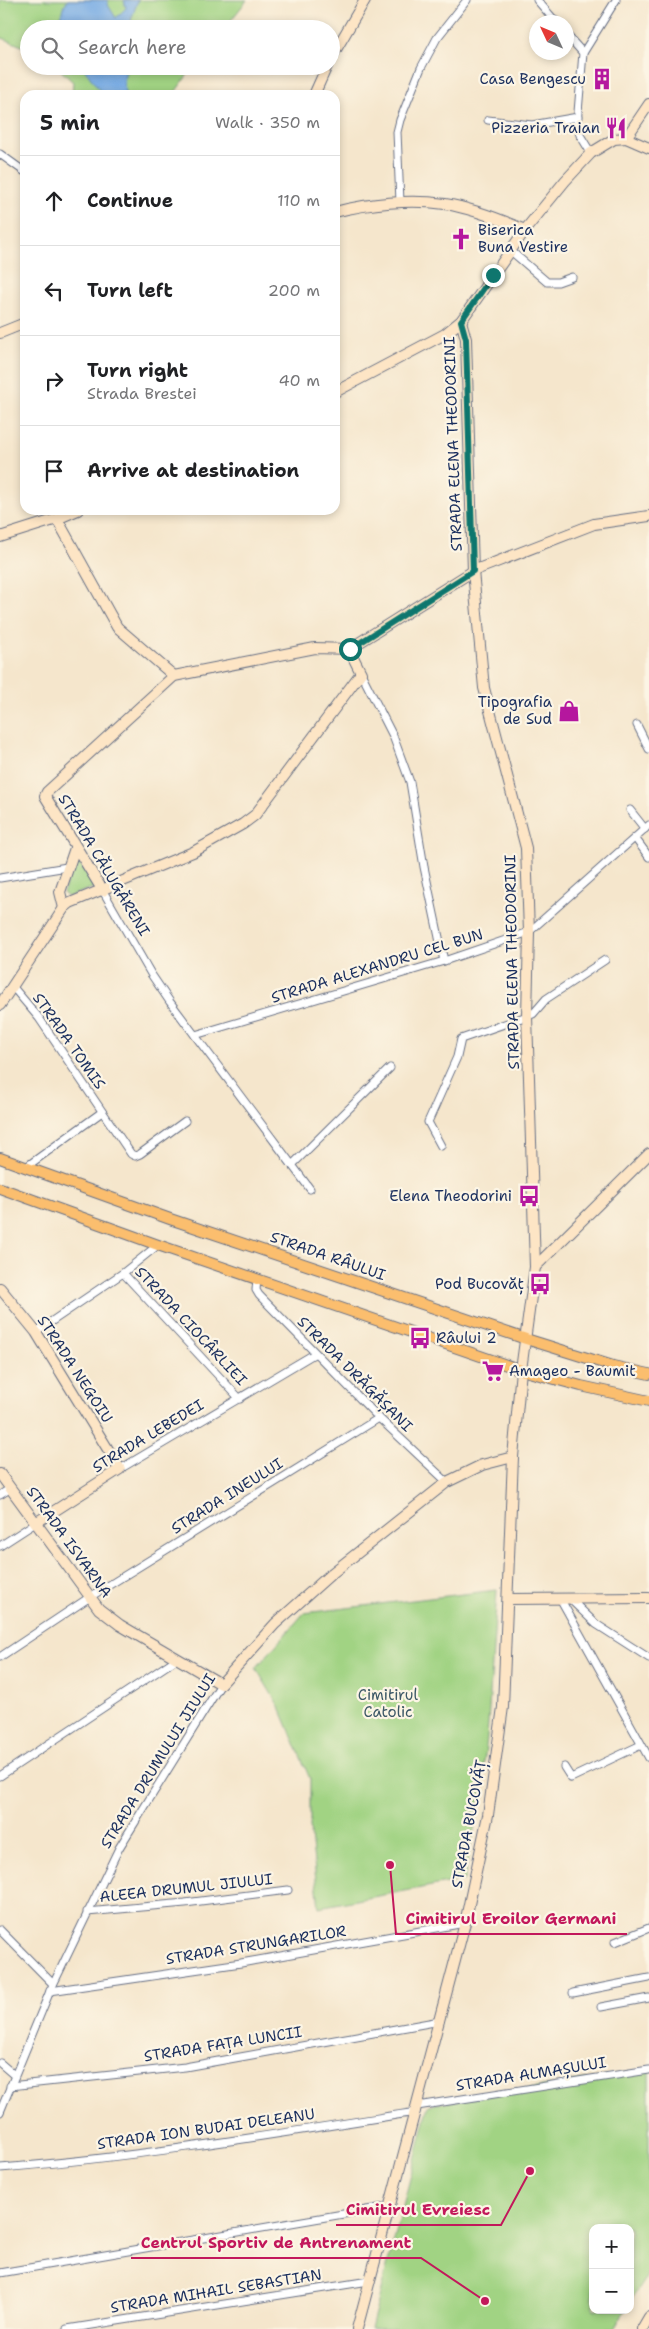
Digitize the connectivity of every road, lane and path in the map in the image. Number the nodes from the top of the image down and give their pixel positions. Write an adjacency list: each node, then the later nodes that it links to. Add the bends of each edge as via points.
1 (365, 0): 6 (street)
2 (467, 0): 19 (street, via 437,38 400,120 397,132)
3 (537, 0): 5 (street)
4 (616, 0): 8 (street)
5 (550, 15)
6 (340, 43)
7 (574, 43): 8 (street)
8 (583, 53): 12 (street)
9 (323, 75): 10 (street)
10 (316, 90)
11 (649, 104): 14 (street)
12 (578, 116): 13 (street, via 532,125); 16 (street, via 577,130)
13 (488, 120)
14 (626, 138): 15 (street); 16 (street, via 614,139)
15 (649, 148)
16 (591, 153): 21 (street)
17 (0, 154): 18 (street)
18 (20, 168)
19 (400, 202): 20 (street); 21 (street, via 446,204)
20 (340, 211)
21 (526, 230): 22 (street)
22 (510, 251): 23 (street, via 547,282); 24 (street)
23 (572, 277)
24 (461, 321): 27 (street, via 446,334); 32 (street, STRADA ELENA THEODORINI, via 466,339)
25 (20, 325): 26 (street)
26 (0, 333)
27 (340, 389)
28 (66, 515): 30 (street)
29 (649, 516): 32 (street, via 594,524)
30 (57, 519): 31 (street); 35 (street, via 117,627)
31 (0, 537)
32 (473, 571): 33 (street); 47 (street, STRADA ELENA THEODORINI, via 484,688 526,848)
33 (350, 649): 34 (street); 35 (street, via 315,648)
34 (361, 672): 45 (street, via 255,815 225,836 193,852); 49 (street, via 393,736 410,782)
35 (174, 676): 41 (street, STRADA CĂLUGĂRENI, via 45,796)
36 (637, 725): 37 (street)
37 (649, 749)
38 (630, 810): 39 (street)
39 (647, 827): 40 (street, STRADA ALEXANDRU CEL BUN)
40 (635, 838): 42 (street); 47 (street, STRADA ALEXANDRU CEL BUN)
41 (75, 848): 43 (street); 45 (street, STRADA CĂLUGĂRENI)
42 (649, 857)
43 (66, 867): 44 (street); 46 (street, via 60,892)
44 (0, 878)
45 (103, 891): 46 (street); 53 (street, STRADA CĂLUGĂRENI, via 151,974)
46 (64, 908): 50 (street)
47 (530, 932): 49 (street, STRADA ALEXANDRU CEL BUN); 52 (street, STRADA ELENA THEODORINI)
48 (605, 960): 52 (street, via 549,997 536,1012)
49 (444, 961): 53 (street, STRADA ALEXANDRU CEL BUN)
50 (12, 986): 51 (street); 55 (street, STRADA TOMIS, via 39,1018)
51 (0, 1005)
52 (527, 1016): 57 (street, via 461,1039 457,1057 428,1122); 65 (street, STRADA ELENA THEODORINI)
53 (195, 1036): 60 (street, STRADA CĂLUGĂRENI)
54 (390, 1068): 60 (street)
55 (102, 1112): 56 (street, STRADA TOMIS, via 135,1156); 61 (street, STRADA TOMIS)
56 (185, 1121)
57 (442, 1146)
58 (649, 1154): 65 (street)
59 (0, 1158): 61 (main road, STRADA RÂULUI)
60 (292, 1165): 63 (street, STRADA CĂLUGĂRENI)
61 (26, 1167): 70 (main road, STRADA RÂULUI)
62 (0, 1188): 64 (main road)
63 (310, 1189)
64 (158, 1245): 66 (street); 67 (main road)
65 (535, 1267): 70 (street, STRADA ELENA THEODORINI)
66 (123, 1273): 69 (street); 74 (street, STRADA CIOCÂRLIEI)
67 (257, 1279): 71 (street, STRADA DRĂGĂȘANI, via 259,1296); 72 (main road)
68 (0, 1288): 69 (street, STRADA NEGOIU)
69 (36, 1332): 78 (street, STRADA NEGOIU)
70 (526, 1339): 72 (street, STRADA ELENA THEODORINI); 73 (main road, STRADA RÂULUI)
71 (314, 1354): 74 (street, STRADA LEBEDEI); 76 (street, STRADA DRĂGĂȘANI)
72 (521, 1370): 75 (main road); 77 (street, STRADA BUCOVĂȚ)
73 (649, 1374)
74 (240, 1399): 78 (street, STRADA LEBEDEI)
75 (649, 1401)
76 (379, 1418): 80 (street, STRADA DRĂGĂȘANI); 85 (street, STRADA INEULUI)
77 (513, 1457): 80 (street, STRADA DRUMULUI JIULUI, via 482,1465); 87 (street, STRADA BUCOVĂȚ)
78 (120, 1469): 83 (street, STRADA LEBEDEI)
79 (0, 1474): 81 (street, STRADA ISVARNA)
80 (447, 1482): 92 (street, STRADA DRUMULUI JIULUI, via 331,1574 275,1624)
81 (11, 1488): 82 (street); 83 (street, STRADA ISVARNA)
82 (0, 1494)
83 (36, 1522): 84 (street, STRADA LEBEDEI); 85 (street, STRADA ISVARNA)
84 (0, 1546)
85 (90, 1597): 89 (street, STRADA INEULUI); 90 (street, STRADA ISVARNA, via 99,1609 120,1625)
86 (649, 1598): 88 (street)
87 (509, 1599): 88 (street); 99 (street, STRADA BUCOVĂȚ, via 498,1749)
88 (565, 1599): 91 (street, via 596,1624); 93 (street)
89 (0, 1656)
90 (178, 1658): 92 (street, STRADA ISVARNA); 96 (street)
91 (649, 1658)
92 (221, 1684): 98 (street, STRADA DRUMULUI JIULUI, via 119,1848)
93 (641, 1745): 94 (street); 95 (street, via 571,1778)
94 (649, 1758)
95 (564, 1767)
96 (0, 1776)
97 (288, 1890): 98 (street, ALEEA DRUMUL JIULUI)
98 (87, 1912): 104 (street, STRADA DRUMULUI JIULUI)
99 (465, 1923): 104 (street, STRADA STRUNGARILOR, via 241,1963); 108 (street, STRADA BUCOVĂȚ)
100 (649, 1928): 102 (street)
101 (0, 1930): 104 (street)
102 (615, 1942)
103 (649, 1978): 105 (street)
104 (52, 1987): 111 (street, STRADA DRUMULUI JIULUI)
105 (573, 1993)
106 (649, 1998): 107 (street)
107 (601, 2007)
108 (440, 2021): 112 (street, STRADA FAȚA LUNCII, via 185,2066); 113 (street, STRADA BUCOVĂȚ)
109 (0, 2063): 111 (street)
110 (649, 2070): 113 (street, STRADA ALMAȘULUI)
111 (14, 2075): 112 (street, STRADA DRUMULUI JIULUI)
112 (10, 2086): 114 (street, STRADA DRUMULUI JIULUI)
113 (416, 2108): 115 (street, STRADA ION BUDAI DELEANU, via 169,2151); 116 (street, STRADA BUCOVĂȚ)
114 (0, 2112)
115 (0, 2168)
116 (390, 2206): 117 (street); 118 (street, STRADA BUCOVĂȚ)
117 (0, 2273)
118 (370, 2281): 120 (street, STRADA MIHAIL SEBASTIAN); 121 (street, STRADA BUCOVĂȚ)
119 (649, 2317): 122 (street)
120 (67, 2329)
121 (357, 2329)
122 (642, 2329)

